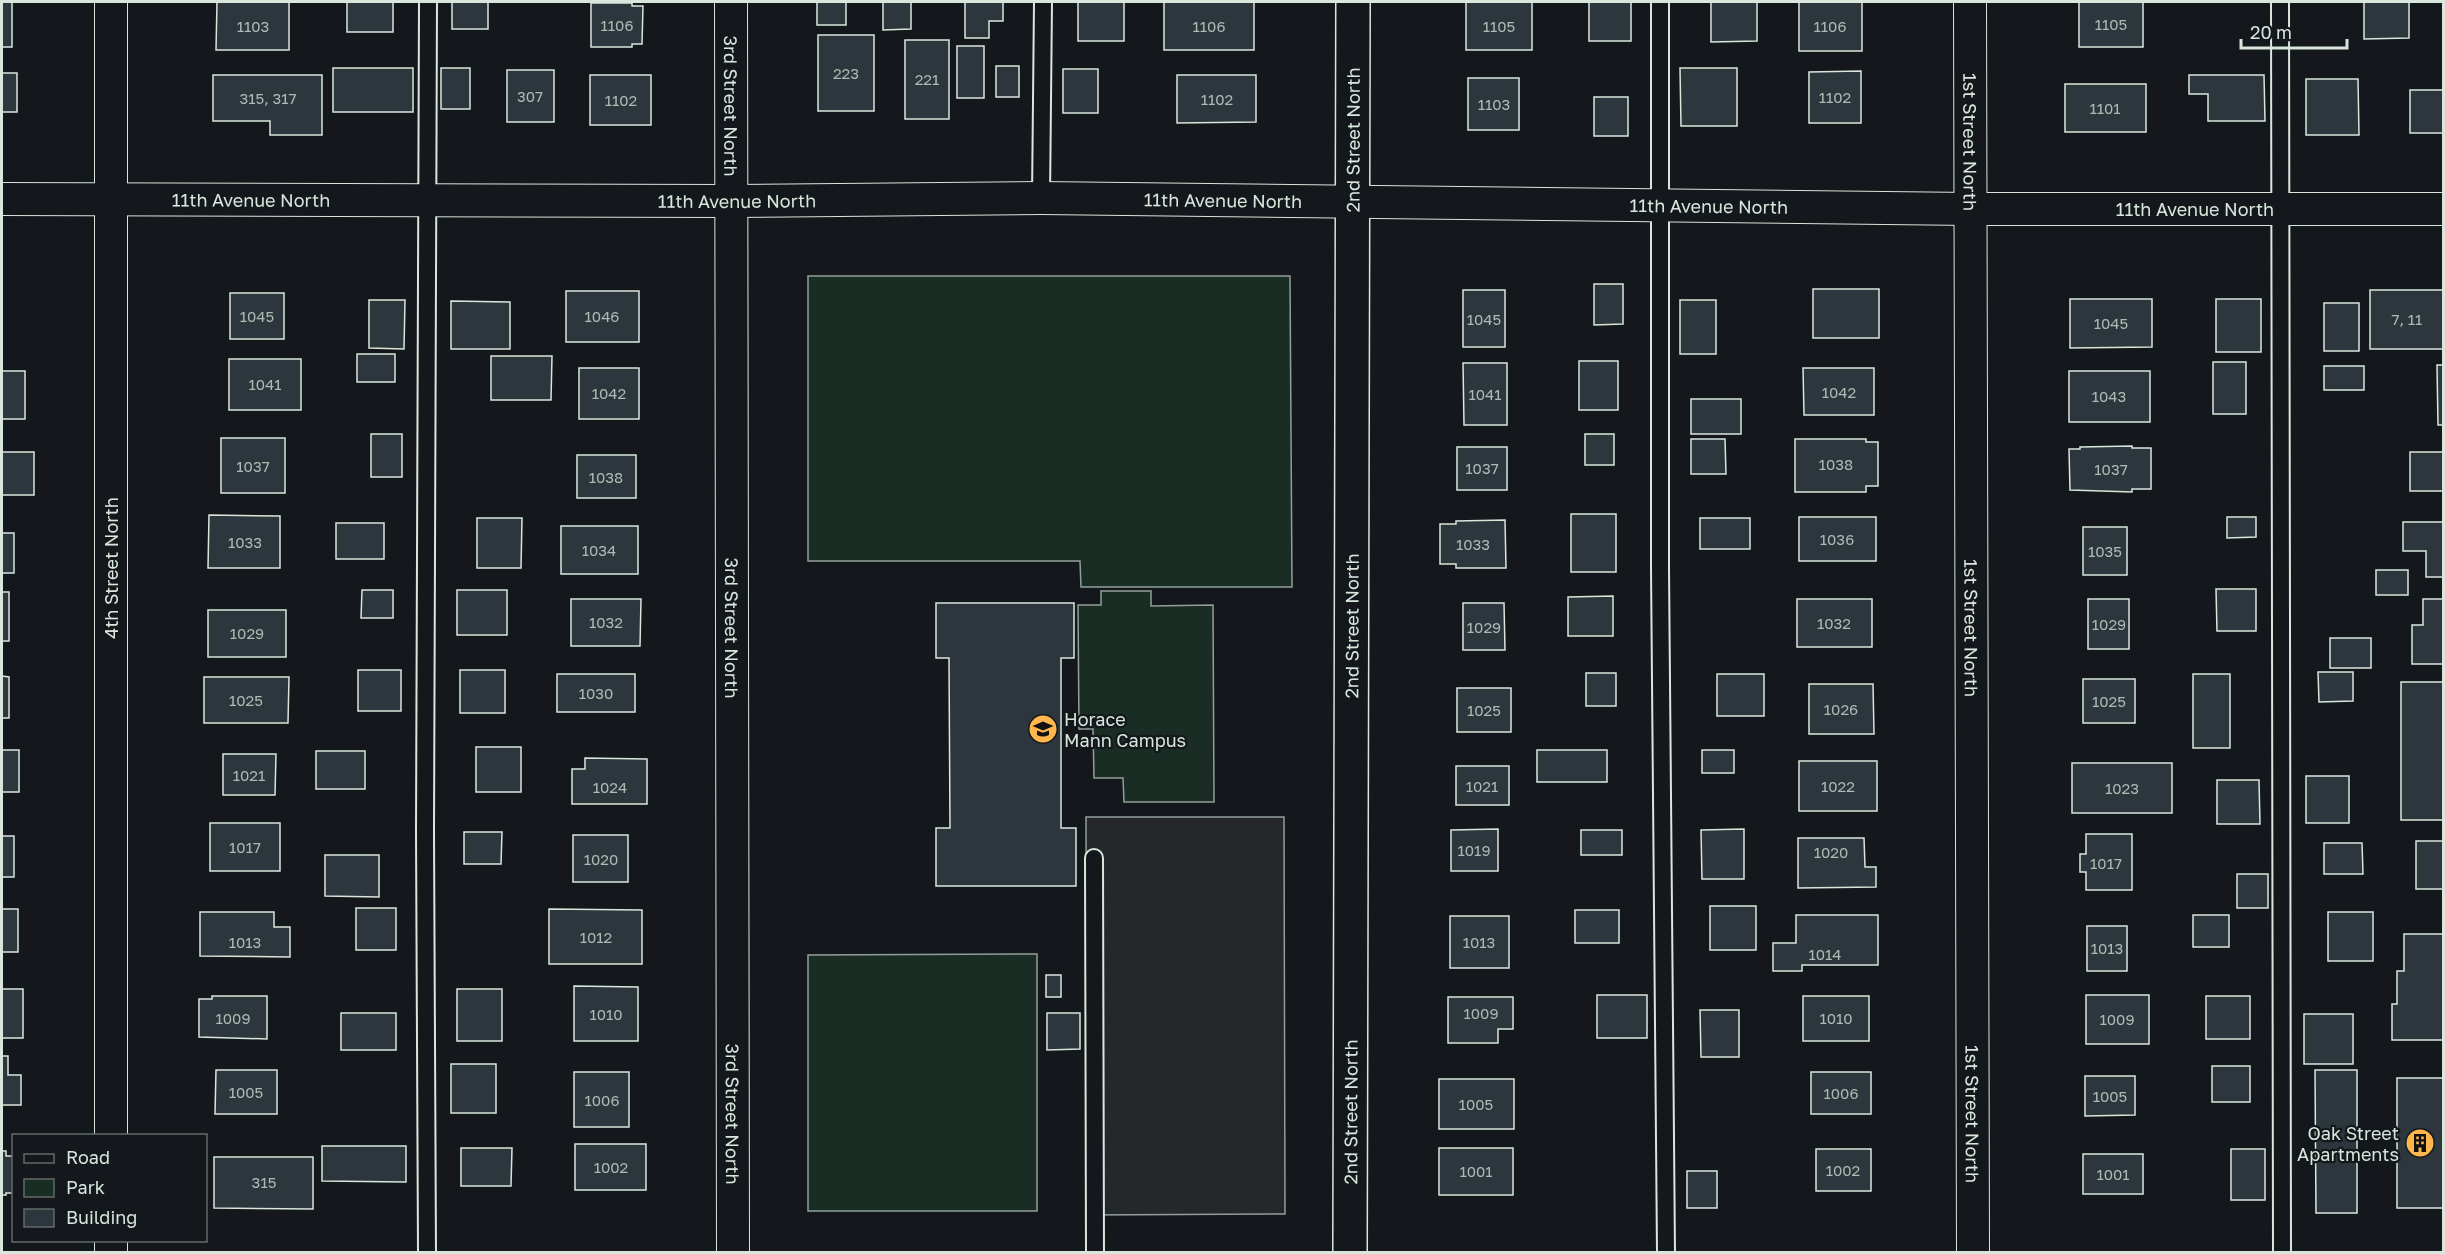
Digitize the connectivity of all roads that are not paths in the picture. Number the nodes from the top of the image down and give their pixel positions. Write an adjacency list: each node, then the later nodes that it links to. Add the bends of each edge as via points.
1 (111, 2): 11 (street, 4th Street North)
2 (428, 2): 12 (lane)
3 (731, 2): 13 (street, 3rd Street North)
4 (1042, 2): 9 (lane)
5 (1353, 2): 14 (street, 2nd Street North)
6 (1660, 2): 15 (lane)
7 (1970, 2): 17 (street, 1st Street North)
8 (2280, 2): 18 (lane)
9 (1041, 198): 13 (street, 11th Avenue North); 14 (street, 11th Avenue North)
10 (2, 199): 11 (street, 11th Avenue North)
11 (110, 199): 12 (street, 11th Avenue North); 20 (street, 4th Street North)
12 (428, 199): 13 (street, 11th Avenue North); 21 (lane)
13 (731, 201): 22 (street, 3rd Street North)
14 (1353, 201): 15 (street, 11th Avenue North); 24 (street, 2nd Street North)
15 (1661, 204): 17 (street, 11th Avenue North); 25 (lane)
16 (2444, 208): 18 (street, 11th Avenue North)
17 (1971, 209): 18 (street, 11th Avenue North); 26 (street, 1st Street North)
18 (2280, 209): 27 (lane)
19 (1094, 858): 23 (lane)
20 (111, 1134)
21 (428, 1252)
22 (733, 1252)
23 (1095, 1252)
24 (1350, 1252)
25 (1666, 1252)
26 (1973, 1252)
27 (2282, 1252)

